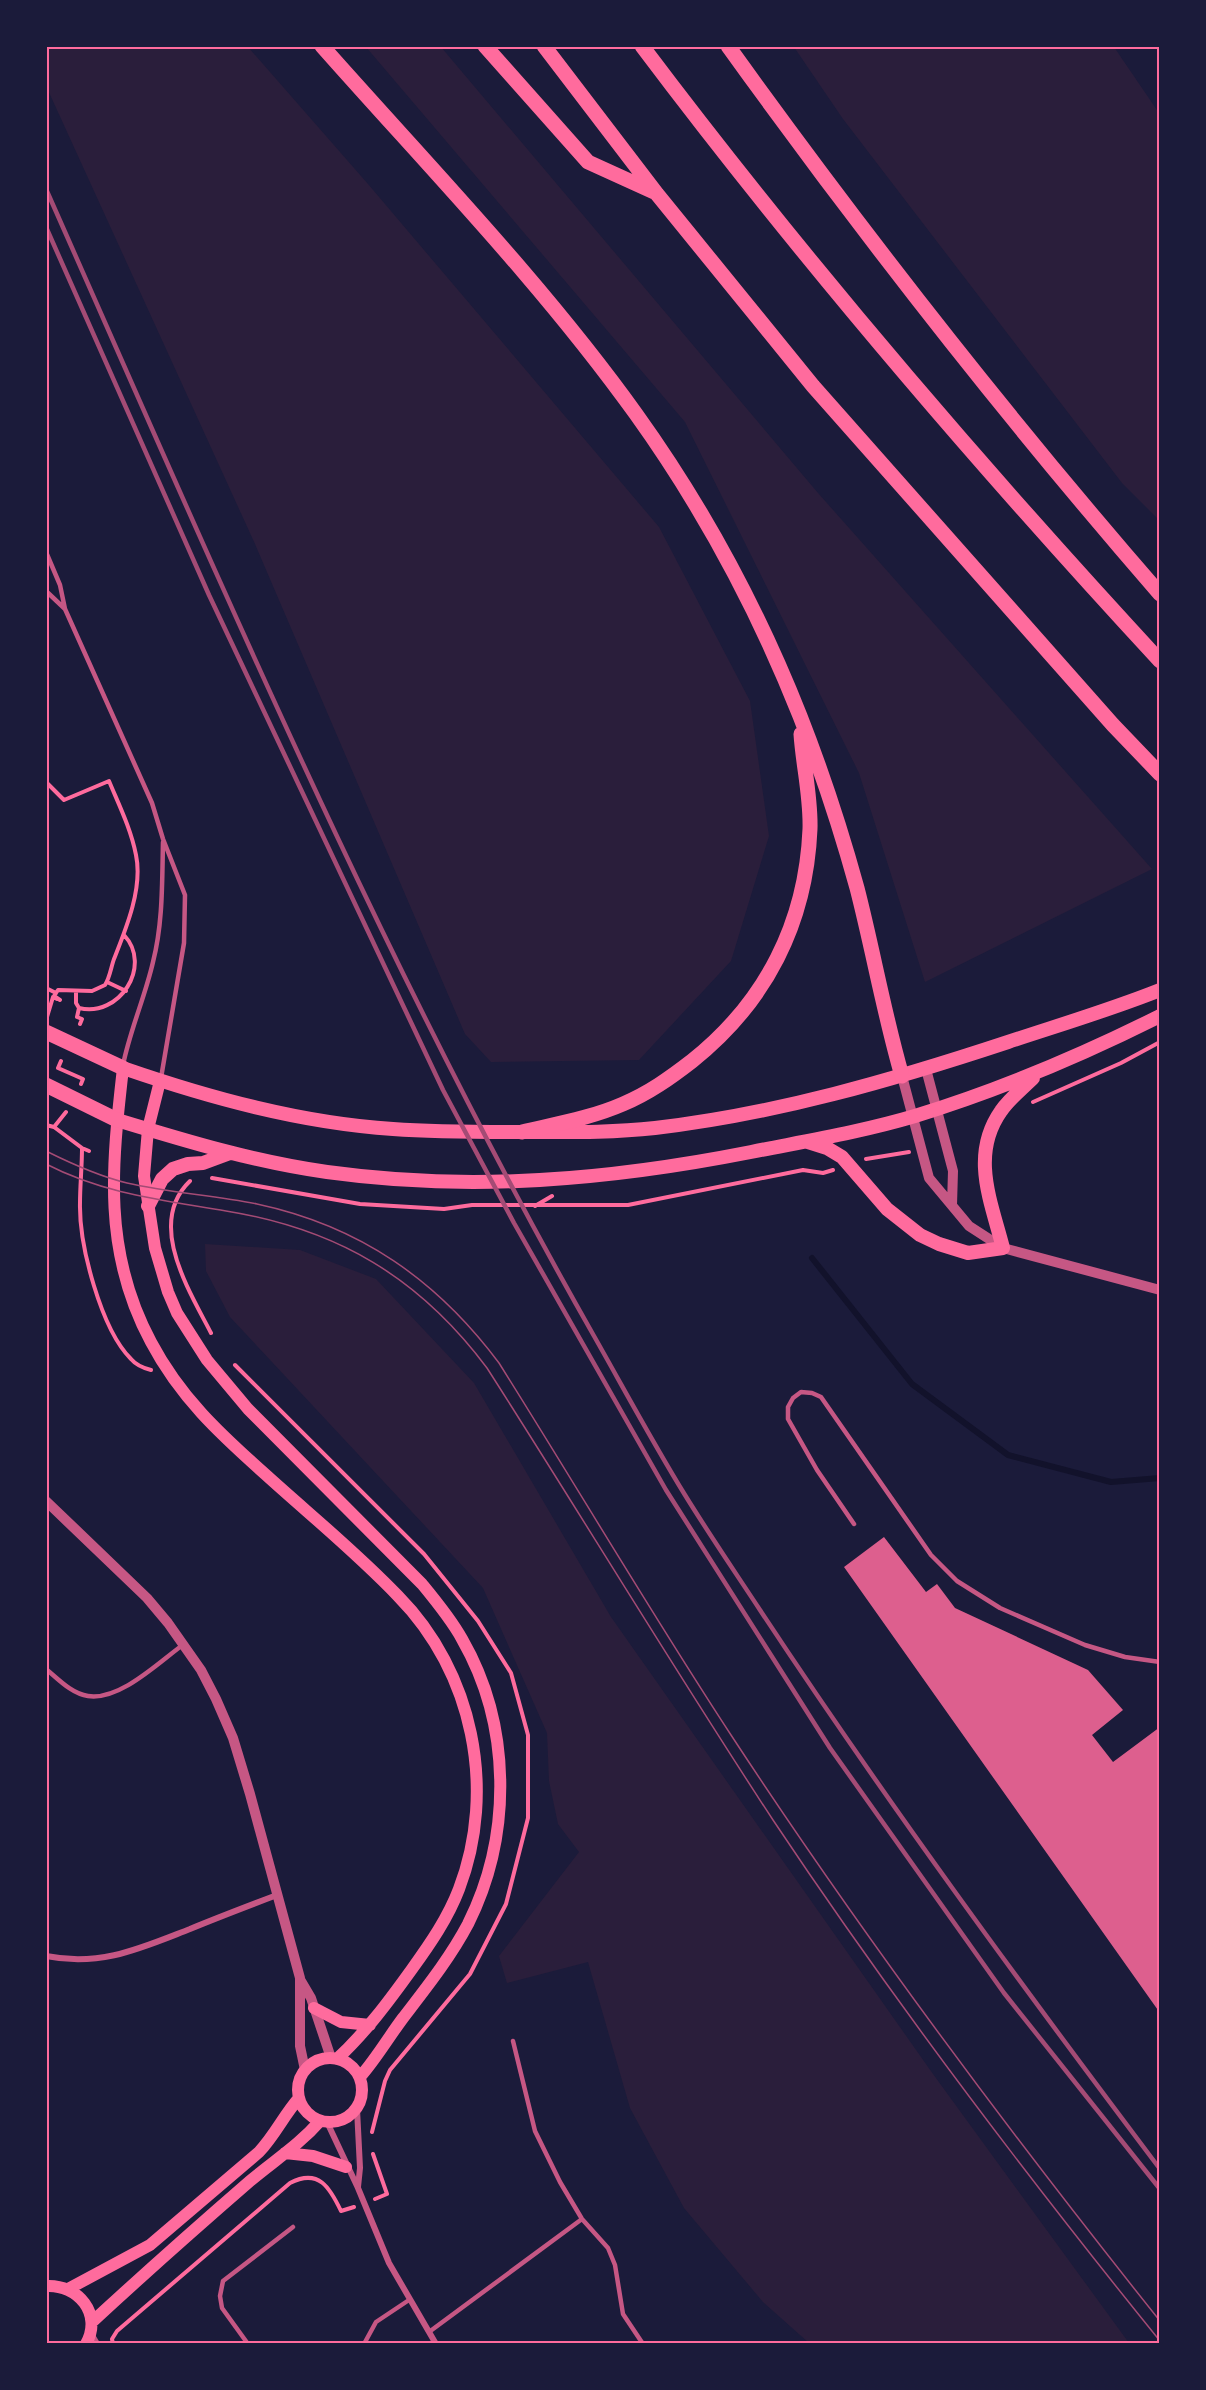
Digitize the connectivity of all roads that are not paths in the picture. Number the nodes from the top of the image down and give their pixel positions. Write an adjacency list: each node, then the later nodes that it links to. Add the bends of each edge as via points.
1 (322, 46): 12 (highway, via 552,305 638,416 741,586)
2 (485, 46): 6 (highway, via 588,162)
3 (544, 46): 6 (highway)
4 (642, 46): 11 (highway, via 874,337 1063,556)
5 (728, 46): 9 (highway, via 820,173 971,368)
6 (657, 194): 13 (highway, via 813,386)
7 (46, 552): 10 (lane)
8 (46, 591): 10 (lane)
9 (1160, 594)
10 (65, 609): 14 (lane, via 152,803)
11 (1160, 660)
12 (800, 715): 21 (highway, via 846,850); 28 (highway, via 808,794 808,859 795,918 770,973 752,1001 707,1049 646,1094 594,1114)
13 (1160, 774)
14 (163, 839): 18 (lane, via 159,936); 22 (lane, via 185,895 186,910 180,972)
15 (1160, 990): 19 (main road)
16 (1160, 1016): 20 (main road)
17 (46, 1032): 18 (highway)
18 (123, 1068): 22 (main road); 26 (main road)
19 (926, 1069): 21 (main road); 24 (street)
20 (1037, 1073): 24 (main road); 33 (main road, via 1002,1109 983,1156 985,1185)
21 (902, 1076): 25 (street); 28 (main road, via 832,1095 702,1121 591,1133)
22 (160, 1081): 27 (main road); 28 (main road, via 253,1106 350,1125 439,1132)
23 (46, 1085): 26 (highway)
24 (937, 1109): 25 (main road); 31 (street, via 953,1172)
25 (914, 1116): 29 (main road); 31 (street, via 929,1178)
26 (117, 1120): 27 (main road); 44 (main road, via 112,1191 117,1240 140,1319 171,1377 228,1441 400,1597 437,1646 462,1699 476,1757 476,1813 470,1852 445,1919)
27 (148, 1129): 30 (main road); 32 (main road, via 144,1170)
28 (522, 1132)
29 (806, 1142): 30 (main road, via 640,1171 487,1183 337,1173); 33 (main road, via 842,1157 887,1209 920,1235 968,1253)
30 (230, 1153): 32 (main road, via 173,1169 162,1179)
31 (952, 1205): 33 (street, via 969,1226)
32 (148, 1206): 48 (main road, via 161,1272 188,1333 248,1409 422,1584 463,1640 488,1702 496,1737 501,1799 498,1832 483,1887 467,1926 447,1959)
33 (1003, 1248): 34 (street)
34 (1160, 1290)
35 (46, 1501): 37 (street, via 147,1598)
36 (854, 1524): 38 (lane, via 788,1419 788,1407 801,1392 821,1397 931,1555 957,1581 1000,1608 1085,1645)
37 (184, 1644): 39 (lane, via 127,1686 100,1696 78,1693); 40 (street, via 233,1738)
38 (1160, 1662)
39 (46, 1669)
40 (277, 1895): 41 (street, via 126,1954 87,1960); 42 (street)
41 (46, 1956)
42 (300, 1978): 43 (street); 47 (street, via 300,2046)
43 (314, 2008): 44 (main road, via 341,2022); 46 (street)
44 (369, 2025): 46 (main road)
45 (513, 2041): 55 (lane, via 535,2131)
46 (334, 2058): 47 (main road, via 312,2063); 48 (main road, via 347,2062)
47 (305, 2070): 49 (main road, via 300,2078)
48 (360, 2077): 50 (main road, via 362,2099)
49 (299, 2098): 51 (main road, via 310,2116); 58 (main road, via 259,2152 168,2232)
50 (357, 2109): 51 (main road, via 344,2119); 54 (street)
51 (323, 2122): 52 (main road); 53 (street)
52 (285, 2153): 53 (main road, via 313,2156); 60 (main road, via 144,2273)
53 (346, 2167): 54 (street)
54 (358, 2188): 59 (street)
55 (582, 2219): 61 (lane); 67 (lane, via 608,2248 615,2265 623,2314)
56 (293, 2227): 64 (lane, via 223,2281 222,2308)
57 (46, 2286): 58 (main road)
58 (69, 2289): 60 (main road, via 85,2302)
59 (409, 2300): 61 (street); 65 (lane, via 376,2322)
60 (91, 2327): 62 (main road); 63 (lane)
61 (429, 2332): 66 (street)
62 (86, 2343)
63 (98, 2343)
64 (248, 2343)
65 (364, 2343)
66 (436, 2343)
67 (643, 2343)

